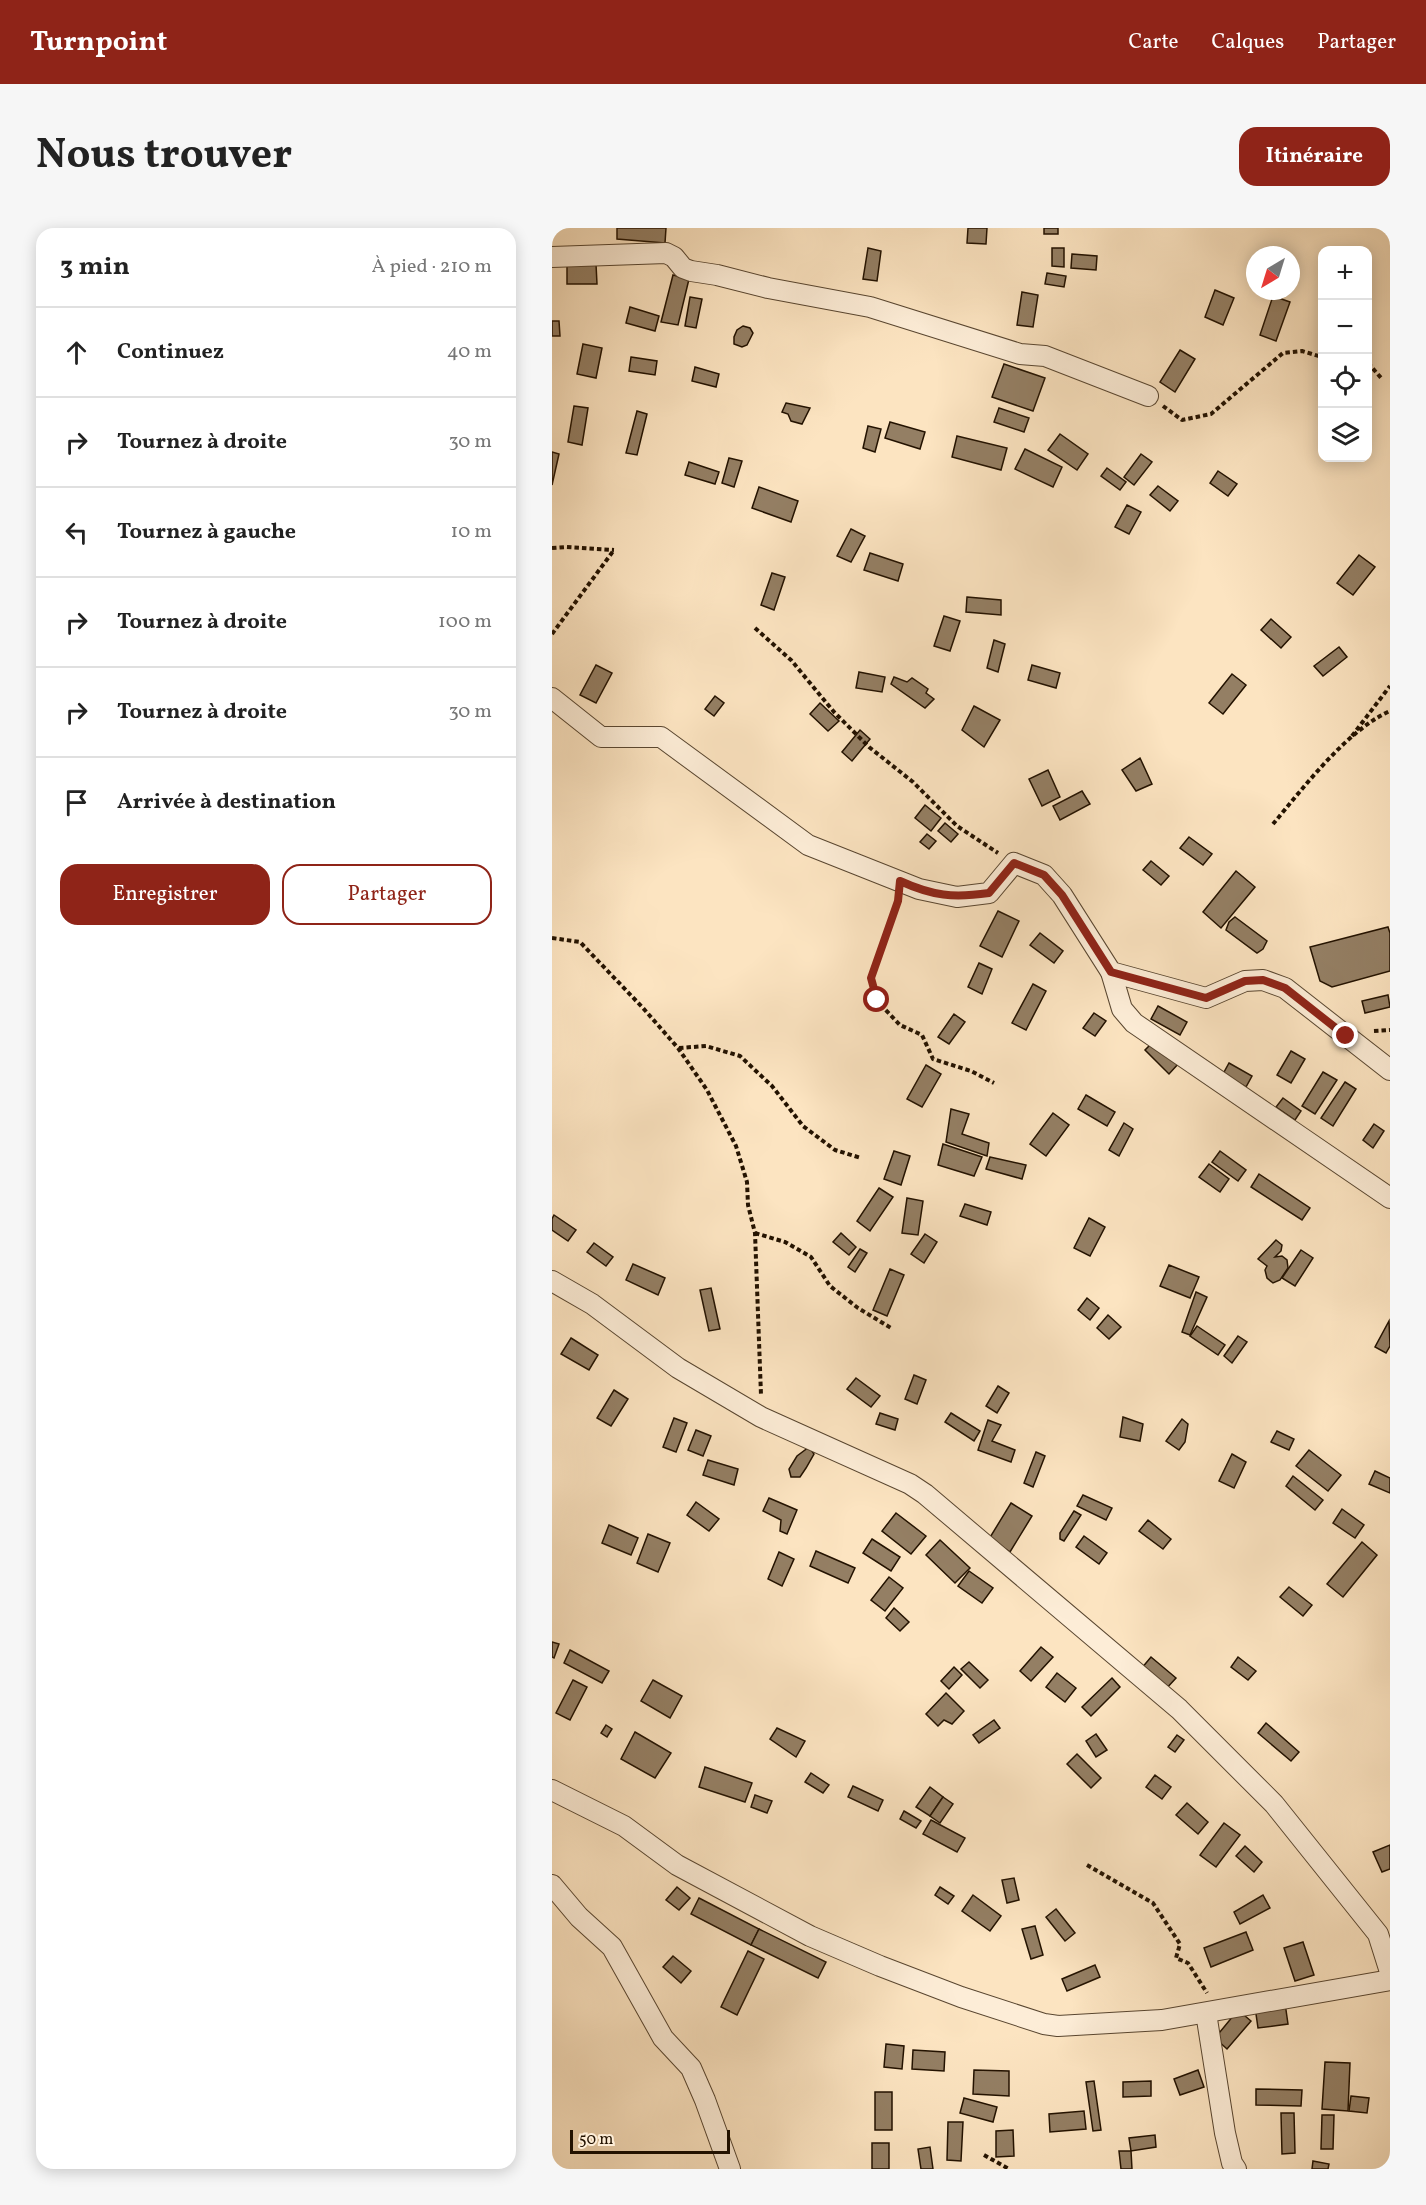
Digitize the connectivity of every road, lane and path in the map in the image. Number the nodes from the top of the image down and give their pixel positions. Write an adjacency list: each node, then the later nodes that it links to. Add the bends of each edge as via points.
1 (552, 257): 5 (street, via 666,253 691,271 870,307 1020,354 1045,356)
2 (1318, 356): 5 (path, via 1302,351 1282,353 1211,414 1182,420)
3 (1372, 368): 4 (path)
4 (1382, 379)
5 (1148, 396)
6 (552, 548): 8 (path, via 614,550)
7 (755, 628): 14 (path, via 791,660 869,747 913,782 957,826)
8 (552, 634)
9 (1390, 686): 12 (path)
10 (552, 698): 15 (street, via 601,737 661,737 808,845)
11 (1390, 711): 12 (path, via 1375,717)
12 (1348, 741): 13 (path)
13 (1274, 824)
14 (1014, 863): 15 (street, via 989,893 957,897); 17 (street, via 1044,875 1062,895)
15 (900, 881): 20 (path, via 898,901 871,978 877,1000 900,1025 922,1035 933,1059)
16 (552, 938): 18 (path, via 580,942)
17 (1111, 972): 19 (street, via 1206,998 1245,981 1263,980 1285,988); 22 (street, via 1122,1009 1134,1023)
18 (678, 1048): 21 (path, via 706,1046 740,1056 772,1086 803,1126 835,1150); 23 (path, via 707,1090 736,1146 747,1182)
19 (1390, 1070)
20 (994, 1083)
21 (861, 1158)
22 (1390, 1198)
23 (755, 1233): 25 (path, via 785,1242 811,1257 830,1286); 26 (path)
24 (552, 1281): 26 (street, via 592,1304 678,1368)
25 (891, 1328)
26 (761, 1417): 30 (street, via 925,1494 1179,1709 1281,1813 1378,1934)
27 (552, 1790): 32 (street, via 624,1826 677,1865 810,1936 961,1997 1058,2026 1162,2020)
28 (1087, 1865): 32 (path, via 1154,1903 1180,1944 1176,1958 1188,1963)
29 (552, 1885): 34 (street, via 612,1947 663,2038 691,2068)
30 (1390, 1972)
31 (1390, 1980): 32 (street)
32 (1213, 2011): 36 (street, via 1225,2133)
33 (984, 2156): 35 (path)
34 (730, 2169)
35 (1009, 2169)
36 (1236, 2169)

